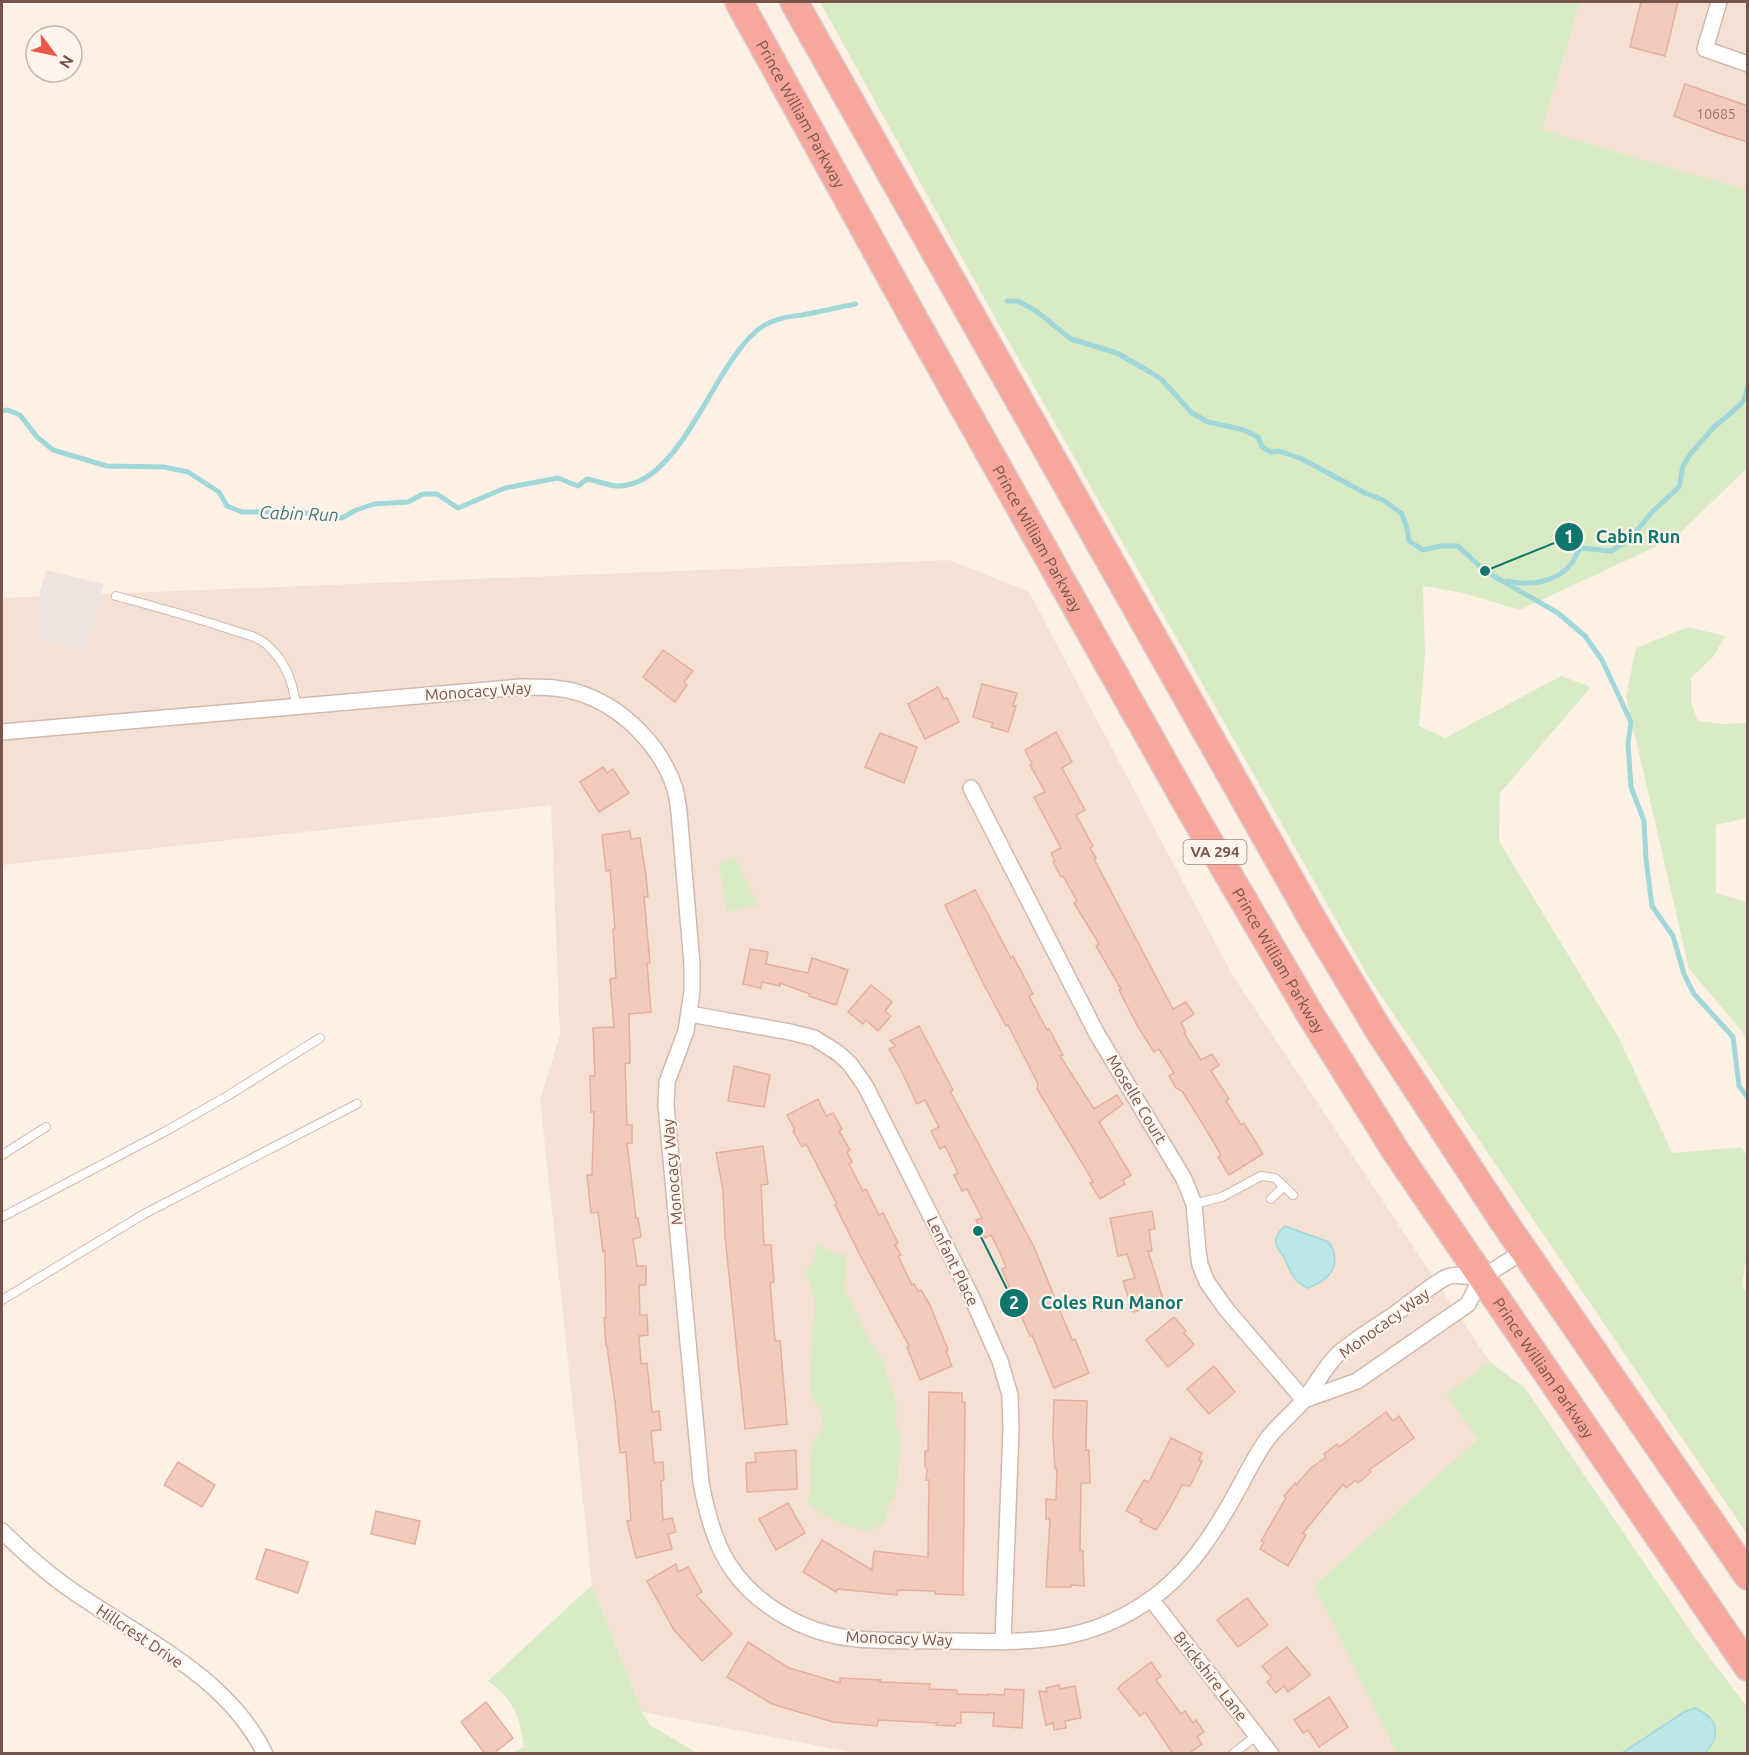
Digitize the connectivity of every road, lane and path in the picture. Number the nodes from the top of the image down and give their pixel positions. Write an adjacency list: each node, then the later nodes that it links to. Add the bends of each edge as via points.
1 (739, 2): 20 (highway, Prince William Parkway / VA 294, via 1196,819 1316,1024)
2 (794, 2): 19 (highway, VA 294, via 1314,922 1380,1032)
3 (1719, 2): 4 (street, via 1705,49)
4 (1748, 64)
5 (116, 596): 6 (lane, via 259,638 286,667)
6 (296, 706): 7 (street, Monocacy Way); 9 (street, Monocacy Way, via 551,687 585,695 630,722 662,760 675,789 692,964)
7 (2, 732)
8 (970, 788): 17 (street, Moselle Court, via 1097,1034 1180,1172)
9 (690, 1014): 26 (street, Lenfant Place, via 808,1036 824,1043 850,1065 866,1087 967,1287 1000,1361 1010,1395); 26 (street, Monocacy Way, via 668,1082 666,1105 701,1482 720,1548 756,1596 798,1624 825,1634 857,1639)
10 (320, 1038): 18 (lane, via 177,1125)
11 (357, 1104): 21 (lane, via 144,1214)
12 (46, 1127): 13 (lane)
13 (2, 1155)
14 (1284, 1186): 15 (lane); 16 (lane); 17 (lane, via 1275,1178 1261,1176 1217,1199)
15 (1293, 1195)
16 (1271, 1199)
17 (1194, 1203): 22 (street, Moselle Court, via 1200,1265 1207,1281)
18 (2, 1217)
19 (1524, 1251): 20 (street); 24 (highway, VA 294)
20 (1481, 1278): 22 (street, Monocacy Way, via 1468,1304 1357,1381); 22 (street, Monocacy Way, via 1449,1276 1337,1355); 27 (highway, Prince William Parkway / VA 294)
21 (2, 1300)
22 (1304, 1400): 25 (street, Monocacy Way, via 1268,1438 1204,1545 1172,1582)
23 (2, 1531): 29 (street, Hillcrest Drive, via 60,1582 208,1683 242,1716)
24 (1748, 1576)
25 (1151, 1599): 26 (street, Monocacy Way, via 1098,1628 1068,1637); 28 (street, Brickshire Lane)
26 (1004, 1642)
27 (1748, 1667)
28 (1257, 1735): 30 (lane); 31 (street, Brickshire Lane)
29 (265, 1754)
30 (1233, 1754)
31 (1271, 1754)

